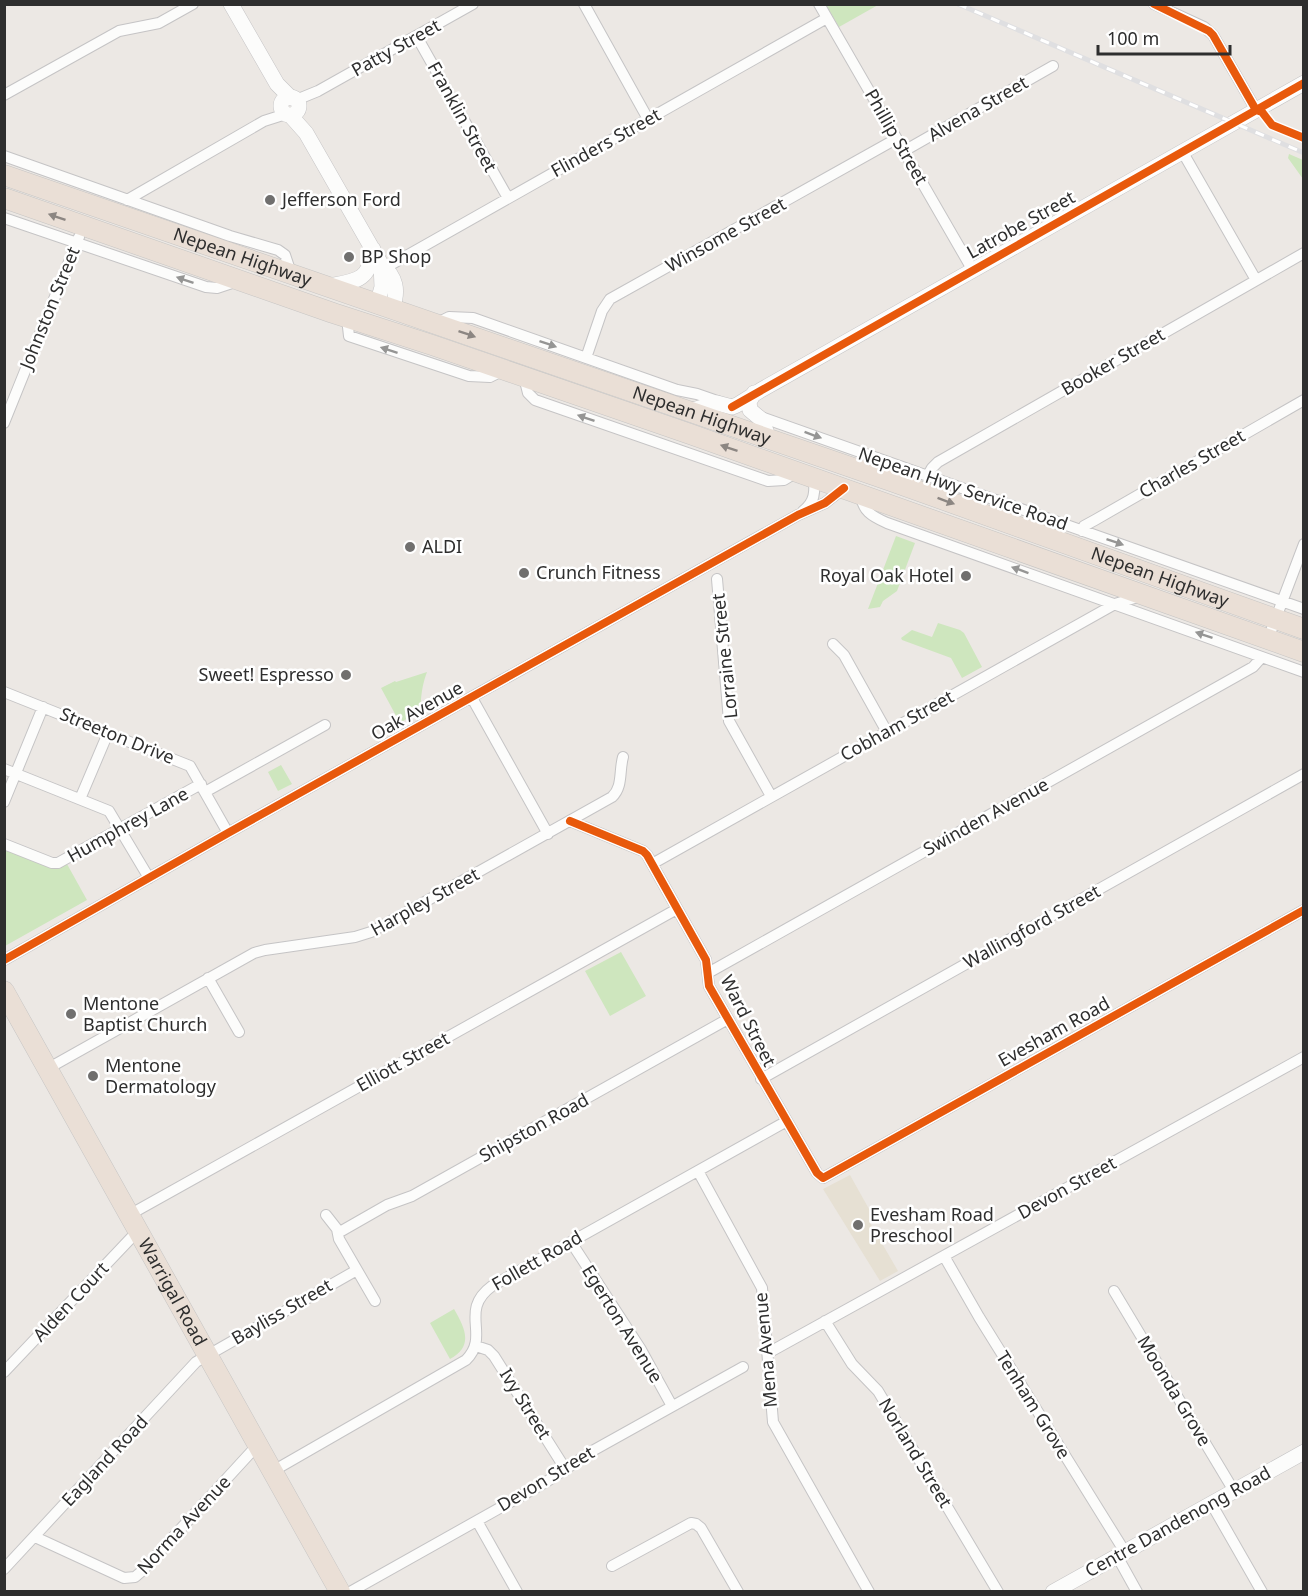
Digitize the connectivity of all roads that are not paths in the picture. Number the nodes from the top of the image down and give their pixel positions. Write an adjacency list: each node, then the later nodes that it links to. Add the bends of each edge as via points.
1 (193, 4): 11 (street, via 159,22 119,31)
2 (231, 4): 12 (street)
3 (473, 4): 8 (street, Patty Street)
4 (584, 4): 14 (street)
5 (819, 4): 7 (street, Phillip Street)
6 (1154, 4): 13 (street, via 1209,31)
7 (827, 18): 14 (street, Flinders Street); 15 (street, Phillip Street)
8 (417, 37): 12 (street, Patty Street); 21 (street, Franklin Street)
9 (1053, 66): 17 (street, Alvena Street)
10 (1304, 83): 13 (street, Latrobe Street)
11 (4, 95)
12 (291, 107): 22 (street, Patty Street); 26 (street)
13 (1256, 110): 16 (street, Latrobe Street)
14 (648, 119): 21 (street, Flinders Street)
15 (896, 139): 17 (street, Phillip Street); 38 (street, Winsome Street, via 610,299)
16 (1182, 151): 29 (street, Latrobe Street); 31 (street)
17 (904, 152): 29 (street, Phillip Street)
18 (4, 156): 22 (street)
19 (4, 175): 23 (highway, Nepean Highway)
20 (4, 198): 25 (highway, Nepean Highway, one-way to 20)
21 (508, 198): 28 (street, Flinders Street)
22 (125, 199): 23 (street); 30 (street, via 278,250 285,255)
23 (99, 207): 30 (highway, Nepean Highway)
24 (4, 218): 25 (street)
25 (80, 234): 33 (highway, Nepean Highway, one-way to 25); 48 (street, Johnston Street)
26 (373, 249): 28 (street); 32 (street, via 371,266 362,278)
27 (1304, 253): 31 (street, Booker Street)
28 (383, 266): 34 (street, via 381,287)
29 (972, 269): 43 (street, Latrobe Street)
30 (289, 272): 32 (highway, Nepean Highway); 33 (highway)
31 (1256, 280): 53 (street, Booker Street, via 938,462)
32 (329, 286): 34 (highway, Nepean Highway)
33 (278, 294): 35 (highway, Nepean Highway)
34 (385, 306): 36 (highway, Nepean Highway); 37 (highway)
35 (347, 318): 37 (highway, Nepean Highway); 40 (street, one-way to 35, via 490,377 469,376 349,336)
36 (436, 323): 38 (street, Nepean Hwy Service Road, one-way to 38, via 466,316); 39 (highway, Nepean Highway, one-way to 39)
37 (381, 328): 40 (highway, Nepean Highway)
38 (586, 358): 45 (street, Nepean Hwy Service Road)
39 (563, 368): 42 (highway); 46 (highway, Nepean Highway)
40 (504, 369): 41 (highway, Nepean Highway)
41 (524, 377): 42 (highway, Nepean Highway); 51 (street, one-way to 41, via 535,400 528,393)
42 (556, 388): 49 (highway, Nepean Highway)
43 (754, 393): 45 (street, Latrobe Street); 47 (street, via 749,405)
44 (1304, 400): 58 (street, Charles Street, via 1084,526)
45 (728, 405): 46 (street, Latrobe Street, via 714,404); 47 (street, Nepean Hwy Service Road)
46 (689, 411): 50 (highway, Nepean Highway)
47 (756, 415): 50 (street); 53 (street, Nepean Hwy Service Road, one-way to 53)
48 (4, 423)
49 (678, 430): 51 (street); 52 (highway, Nepean Highway, one-way to 49)
50 (769, 439): 54 (highway, Nepean Highway)
51 (649, 440): 52 (street, via 768,481)
52 (805, 475): 55 (highway, Nepean Highway); 57 (street, Oak Avenue, via 814,496 811,505)
53 (927, 477): 58 (street, Nepean Hwy Service Road)
54 (891, 481): 56 (highway); 64 (highway, Nepean Highway, one-way to 64)
55 (856, 495): 56 (highway, Nepean Highway); 57 (street, Oak Avenue); 62 (street, one-way to 55, via 887,523 870,515)
56 (884, 502): 61 (highway, Nepean Highway)
57 (798, 515): 73 (street, Oak Avenue)
58 (1082, 531): 64 (street, Nepean Hwy Service Road, one-way to 64)
59 (1304, 544): 64 (street)
60 (717, 579): 83 (street, Lorraine Street, via 729,720)
61 (1145, 595): 62 (street, Cobham Street); 67 (highway, Nepean Highway, via 1230,625)
62 (1115, 604): 67 (street, one-way to 62); 76 (street, Cobham Street)
63 (1304, 609): 64 (street, Nepean Hwy Service Road)
64 (1279, 610): 65 (highway, Nepean Highway); 67 (street)
65 (1304, 629)
66 (833, 644): 76 (street, via 844,655)
67 (1263, 651): 68 (highway, Nepean Highway); 70 (street); 96 (street, Swinden Avenue, via 1253,667)
68 (1304, 652)
69 (1304, 661): 70 (street)
70 (1277, 663): 71 (street)
71 (1304, 672)
72 (4, 692): 74 (street, Streeton Drive)
73 (472, 698): 88 (street, Oak Avenue); 89 (street)
74 (43, 707): 77 (street, Streeton Drive); 80 (street)
75 (325, 725): 82 (street, Humphrey Lane)
76 (887, 732): 83 (street, Cobham Street)
77 (108, 733): 82 (street, Streeton Drive, via 190,766); 84 (street)
78 (623, 757): 86 (street, Harpley Street, via 615,794)
79 (4, 769): 80 (street)
80 (15, 773): 84 (street); 85 (street)
81 (1304, 774): 103 (street, Wallingford Street)
82 (203, 788): 87 (street, Humphrey Lane); 88 (street, Streeton Drive)
83 (771, 796): 91 (street, Cobham Street)
84 (80, 799): 87 (street, via 109,811)
85 (4, 802)
86 (570, 821): 89 (street, Harpley Street); 91 (street, Ward Street, via 643,851)
87 (121, 829): 90 (street, Humphrey Lane, via 56,864); 92 (street)
88 (228, 833): 92 (street, Oak Avenue)
89 (548, 834): 97 (street, Harpley Street, via 366,935 259,951)
90 (4, 844)
91 (652, 864): 93 (street, Ward Street)
92 (149, 878): 95 (street, Oak Avenue)
93 (677, 909): 96 (street, Ward Street, via 706,960); 107 (street, Elliott Street)
94 (1304, 910): 106 (street, Evesham Road, via 827,1177)
95 (4, 960)
96 (708, 973): 99 (street, Ward Street, via 709,986)
97 (208, 978): 100 (street); 102 (street, Harpley Street)
98 (4, 991): 102 (highway, Warrigal Road)
99 (728, 1019): 103 (street, Ward Street); 110 (street, Shipston Road, via 412,1196)
100 (239, 1032)
101 (1304, 1057): 112 (street, Devon Street)
102 (47, 1069): 107 (highway, Warrigal Road)
103 (761, 1079): 104 (street, Ward Street)
104 (787, 1121): 105 (street, Follett Road); 106 (street, Ward Street)
105 (698, 1171): 111 (street, Follett Road); 118 (street, Mena Avenue, via 759,1278)
106 (819, 1176)
107 (129, 1215): 109 (highway, Warrigal Road)
108 (326, 1215): 110 (street)
109 (139, 1233): 119 (highway, Warrigal Road); 121 (street, Alden Court)
110 (338, 1233): 113 (street)
111 (571, 1242): 117 (street, Follett Road, via 483,1294 476,1306); 122 (street, Egerton Avenue, via 640,1348)
112 (945, 1256): 116 (street, Devon Street); 131 (street, Tenham Grove)
113 (357, 1270): 115 (street); 119 (street, Bayliss Street)
114 (1114, 1291): 127 (street, Moonda Grove)
115 (375, 1301)
116 (825, 1321): 118 (street, Devon Street); 139 (street, Norland Street, via 852,1364 878,1391)
117 (476, 1346): 125 (street, Ivy Street, via 494,1356); 126 (street, via 459,1365)
118 (768, 1353): 138 (street, Mena Avenue, via 773,1422)
119 (207, 1355): 123 (highway, Warrigal Road); 130 (street, Eagland Road, via 190,1368)
120 (743, 1367): 122 (street, Devon Street)
121 (4, 1372)
122 (672, 1406): 125 (street, Devon Street)
123 (259, 1447): 126 (highway, Warrigal Road); 130 (street, Norma Avenue, via 135,1577 124,1578)
124 (1304, 1452): 127 (street, Centre Dandenong Road)
125 (566, 1470): 129 (street, Devon Street)
126 (273, 1471): 134 (highway, Warrigal Road)
127 (1234, 1491): 128 (street, Centre Dandenong Road)
128 (1211, 1503): 131 (street, Centre Dandenong Road); 142 (street)
129 (477, 1521): 135 (street, Devon Street); 136 (street)
130 (35, 1537): 133 (street, Eagland Road)
131 (1121, 1554): 140 (street, Centre Dandenong Road); 141 (street, Tenham Grove)
132 (612, 1566): 137 (street, via 691,1523 696,1524)
133 (4, 1569)
134 (340, 1592)
135 (350, 1592)
136 (517, 1592)
137 (738, 1592)
138 (869, 1592)
139 (998, 1592)
140 (1053, 1592)
141 (1137, 1592)
142 (1262, 1592)

